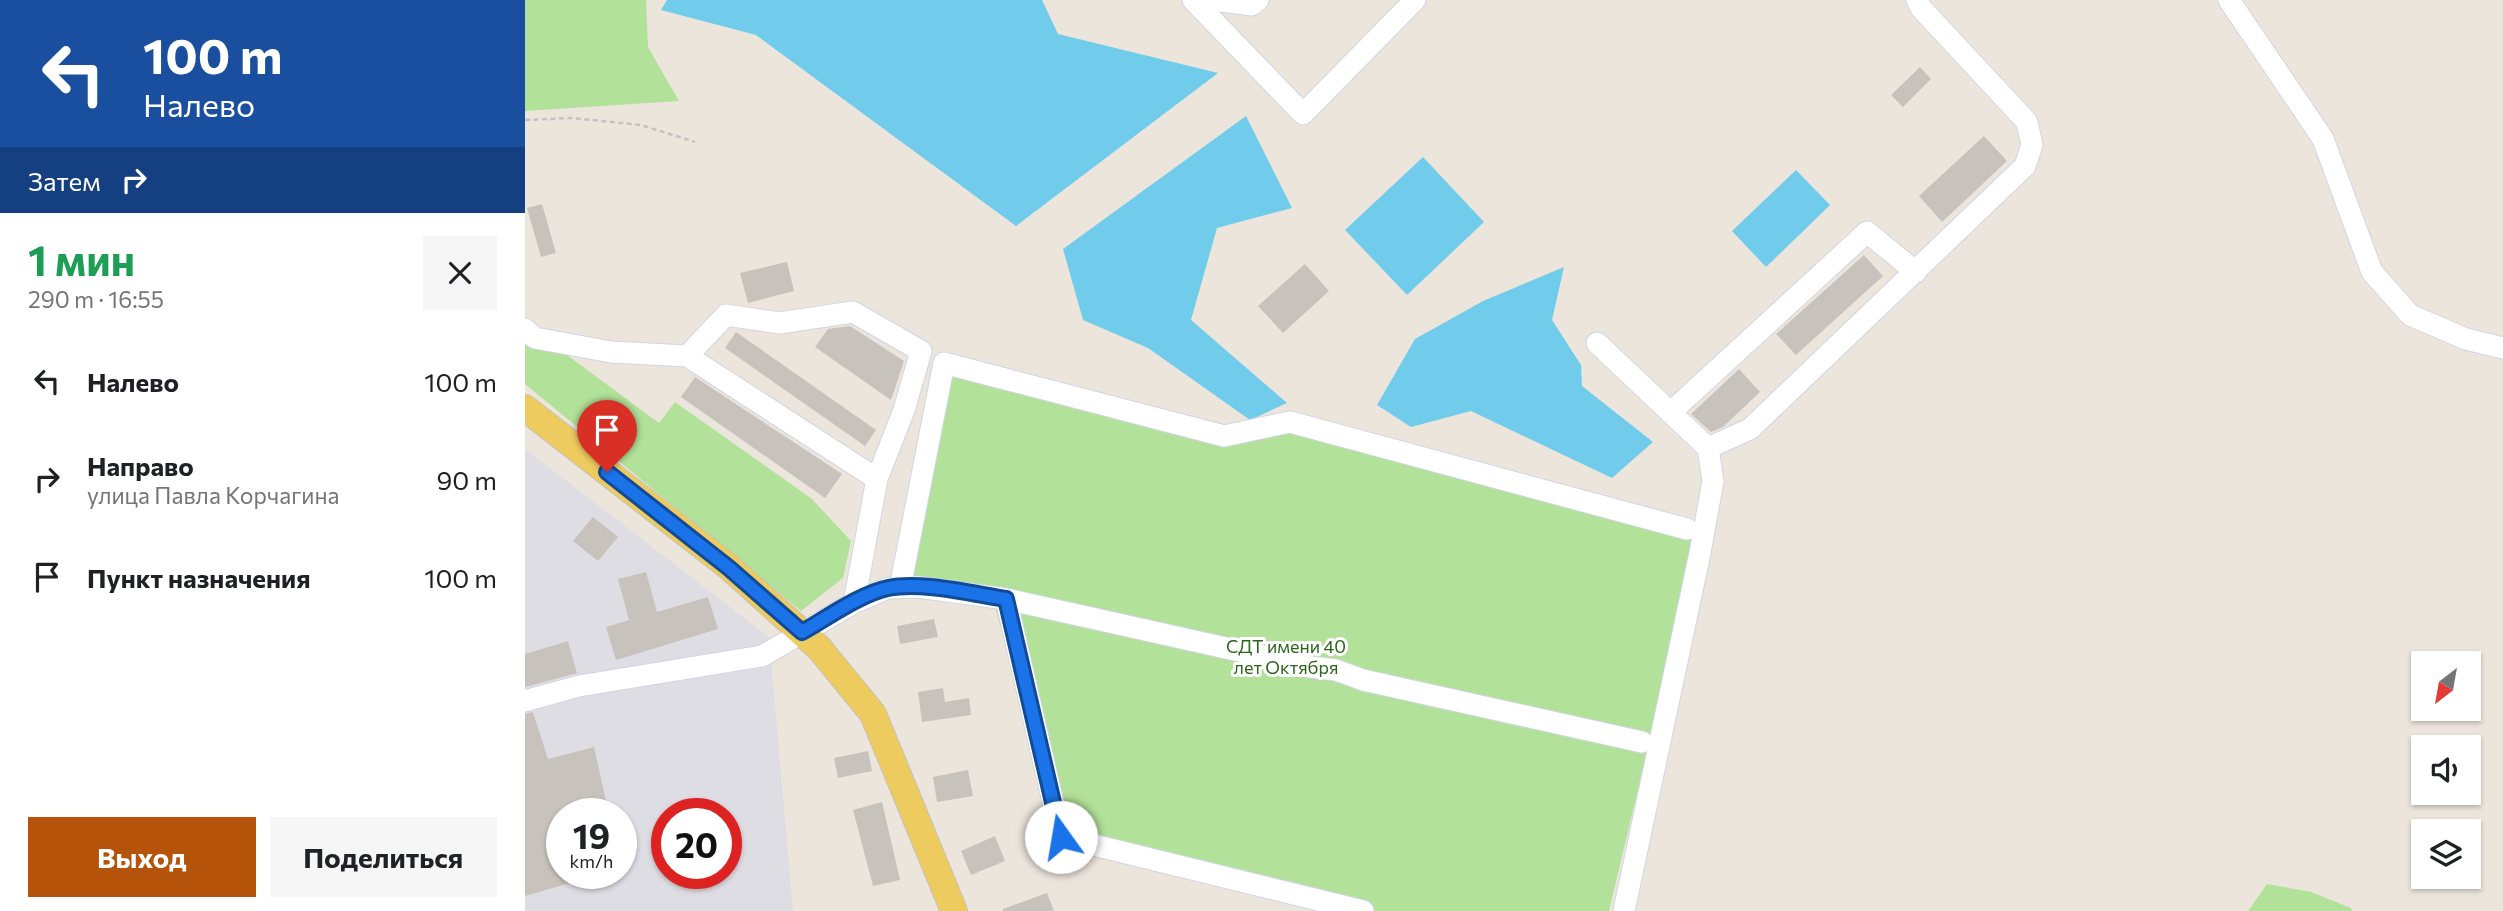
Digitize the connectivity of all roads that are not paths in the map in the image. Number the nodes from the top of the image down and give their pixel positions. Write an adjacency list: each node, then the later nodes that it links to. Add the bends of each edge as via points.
1 (1193, 0): 4 (street, via 1303,114)
2 (1213, 0): 3 (street, via 1252,5)
3 (1258, 0)
4 (1415, 0)
5 (1917, 0): 7 (street, via 2027,122 2032,145 2025,166)
6 (2229, 0): 10 (street, via 2323,139 2372,272 2410,316 2466,339)
7 (1916, 272): 13 (street, via 1867,232); 14 (street, via 1750,429)
8 (525, 329): 11 (street, via 535,338 611,352)
9 (1597, 342): 13 (street)
10 (2503, 348)
11 (687, 356): 15 (street); 15 (street, via 726,315 779,323 853,312 921,351)
12 (525, 408): 20 (main road, via 729,568)
13 (1671, 412): 14 (street)
14 (1708, 448): 25 (street, via 1713,481)
15 (877, 479): 19 (street)
16 (1687, 529): 17 (street, via 1290,422 1224,436 944,363)
17 (900, 588): 18 (street); 19 (street, via 888,588)
18 (1006, 599): 22 (street); 24 (street, via 1061,837)
19 (854, 603): 20 (street)
20 (802, 632): 21 (street, via 762,656 579,686); 23 (main road, via 873,714)
21 (525, 701)
22 (1642, 742)
23 (954, 911)
24 (1363, 911)
25 (1624, 911)

